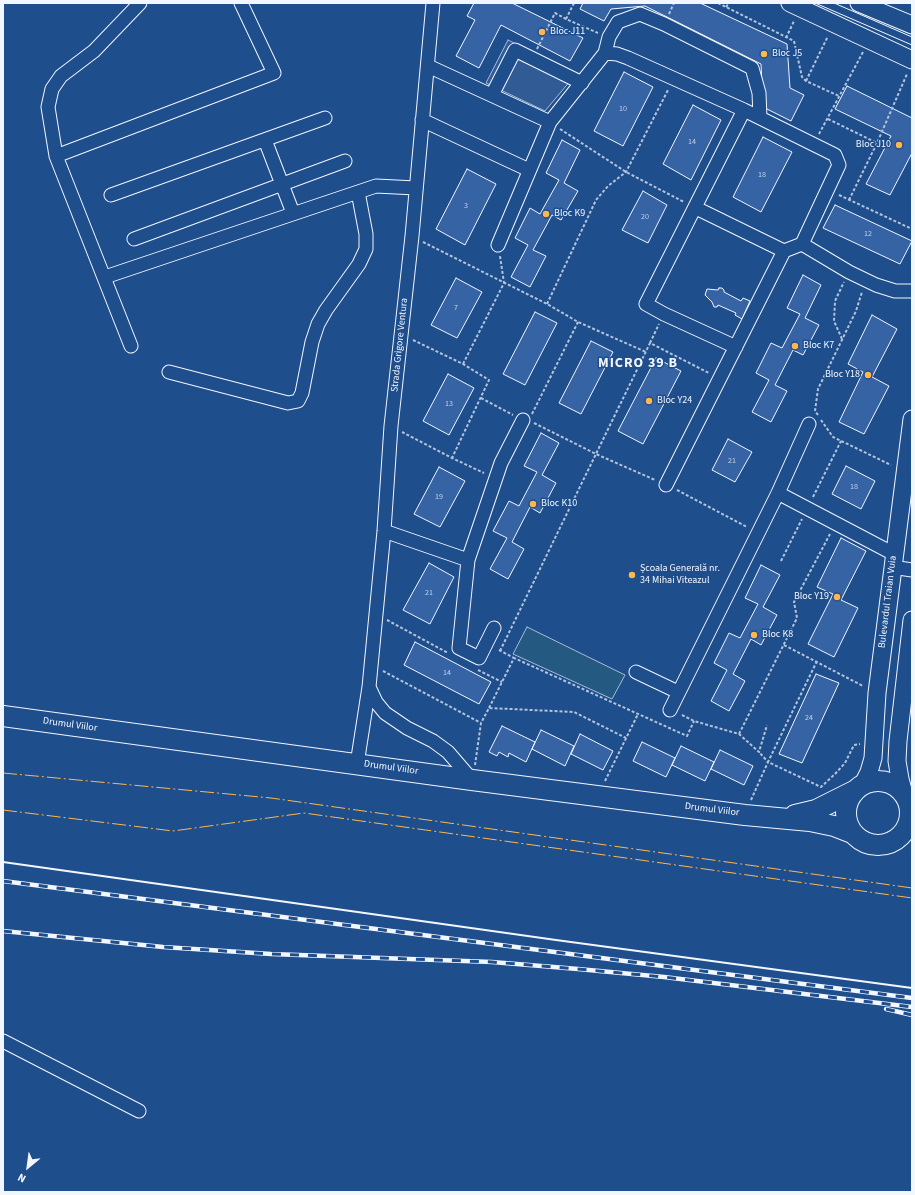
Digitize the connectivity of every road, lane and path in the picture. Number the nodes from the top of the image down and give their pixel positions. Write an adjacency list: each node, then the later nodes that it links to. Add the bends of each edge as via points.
1 (140, 3): 34 (street, via 94,51 61,76 52,89 48,107)
2 (241, 3): 34 (street, via 274,73)
3 (433, 3): 19 (street, Strada Grigore Ventura)
4 (574, 3): 10 (path)
5 (718, 3): 9 (path)
6 (729, 3): 9 (path)
7 (859, 3): 12 (main road)
8 (795, 5): 11 (main road); 14 (path)
9 (726, 7): 14 (path)
10 (566, 19): 13 (path); 17 (path, via 555,13)
11 (834, 24): 15 (main road); 21 (path)
12 (912, 25)
13 (609, 37): 16 (street); 27 (street, via 618,22 640,14 752,68 759,93)
14 (786, 38): 21 (path, via 794,41 802,77)
15 (869, 40): 18 (main road); 24 (path)
16 (605, 53): 20 (street, via 616,54); 22 (street)
17 (532, 58): 22 (street); 23 (street, via 515,50)
18 (911, 64): 33 (path)
19 (428, 66): 23 (street); 29 (street, Strada Grigore Ventura)
20 (674, 79): 25 (street); 37 (path)
21 (806, 81): 24 (path)
22 (582, 83): 30 (street)
23 (492, 95): 30 (street)
24 (839, 96): 28 (path)
25 (744, 110): 27 (street); 44 (street)
26 (325, 118): 31 (street)
27 (760, 118): 32 (street)
28 (828, 119): 32 (path); 33 (path)
29 (422, 120): 36 (street); 39 (street, Strada Grigore Ventura)
30 (550, 122): 36 (street); 37 (path)
31 (265, 140): 38 (street); 42 (street)
32 (814, 144): 40 (street, via 835,155 838,165)
33 (877, 144): 43 (path)
34 (56, 156): 53 (street)
35 (345, 160): 38 (street)
36 (529, 170): 50 (street)
37 (626, 172): 44 (path); 57 (path, via 608,186 596,200)
38 (282, 184): 45 (street); 48 (street)
39 (416, 188): 41 (street, via 376,186); 47 (street, Strada Grigore Ventura)
40 (827, 189): 43 (path); 49 (street)
41 (358, 192): 45 (street); 67 (street, via 366,234 366,249 359,264 318,324 298,401 288,403)
42 (111, 194)
43 (849, 200): 46 (path)
44 (696, 208): 51 (street); 58 (street, via 646,304)
45 (294, 213): 53 (street)
46 (912, 230)
47 (412, 236): 55 (path); 60 (street, Strada Grigore Ventura)
48 (134, 239)
49 (802, 244): 51 (street); 52 (street)
50 (498, 245): 55 (path)
51 (784, 251): 64 (street)
52 (849, 272): 54 (street); 61 (path, via 835,301 834,321)
53 (105, 276): 63 (street)
54 (865, 281): 56 (street, via 896,291); 61 (path, via 856,311)
55 (504, 283): 57 (path); 66 (path)
56 (912, 291)
57 (547, 304): 59 (path)
58 (664, 314): 62 (path); 64 (street)
59 (578, 322): 65 (path); 74 (path, via 529,420)
60 (402, 334): 66 (path); 73 (street, Strada Grigore Ventura)
61 (842, 339): 76 (path, via 818,389 815,411 833,437)
62 (650, 343): 65 (path); 68 (path)
63 (131, 346)
64 (736, 347): 68 (street)
65 (646, 352): 74 (path)
66 (462, 364): 69 (path, via 489,380)
67 (169, 372)
68 (720, 378): 78 (street)
69 (481, 398): 71 (path); 75 (path)
70 (912, 418): 76 (main road, Bulevardul Traian Vuia)
71 (523, 420): 77 (street, via 501,463)
72 (809, 424): 79 (street)
73 (391, 426): 75 (path); 81 (street, Strada Grigore Ventura)
74 (596, 454): 78 (path); 91 (path)
75 (452, 458): 77 (path)
76 (905, 472): 84 (main road, Bulevardul Traian Vuia)
77 (496, 479): 83 (street)
78 (666, 485): 82 (path)
79 (778, 493): 80 (street); 82 (street)
80 (837, 523): 84 (street); 90 (path, via 794,602 797,618)
81 (384, 531): 83 (street); 86 (street, Strada Grigore Ventura)
82 (757, 532): 100 (street)
83 (468, 560): 89 (street, via 459,648 479,658)
84 (893, 561): 85 (street); 101 (main road, Bulevardul Traian Vuia)
85 (912, 570)
86 (375, 614): 92 (path); 95 (street, Strada Grigore Ventura)
87 (912, 620): 118 (main road, via 898,741 900,779)
88 (494, 628): 89 (street)
89 (487, 644): 91 (path)
90 (784, 645): 94 (path); 109 (path)
91 (500, 651): 93 (path)
92 (448, 652)
93 (514, 658): 98 (path); 104 (path)
94 (817, 661): 101 (path); 113 (path)
95 (370, 664): 99 (street, Strada Grigore Ventura); 107 (path)
96 (474, 668): 98 (path)
97 (636, 672): 100 (street)
98 (502, 682): 102 (path)
99 (369, 687): 114 (street, Strada Grigore Ventura); 115 (street, Strada Grigore Ventura, via 385,713 448,752)
100 (678, 692): 103 (street)
101 (877, 693): 111 (main road, Bulevardul Traian Vuia)
102 (489, 708): 107 (path); 110 (path, via 574,712)
103 (670, 710): 106 (path)
104 (638, 714): 106 (path, via 687,736); 110 (path)
105 (3, 716): 114 (highway, Drumul Viilor)
106 (694, 721): 109 (path)
107 (481, 723): 115 (path)
108 (767, 725): 112 (path)
109 (739, 734): 112 (path)
110 (626, 738): 117 (path)
111 (874, 744): 113 (path, via 854,745 846,763 821,786); 116 (main road, Bulevardul Traian Vuia, via 869,772)
112 (759, 752): 113 (path)
113 (768, 762): 119 (path)
114 (358, 764): 115 (highway, Drumul Viilor)
115 (472, 780): 117 (highway, Drumul Viilor)
116 (859, 788): 118 (highway, via 874,781 885,782 896,786); 120 (highway, Drumul Viilor, via 816,810); 121 (highway, via 848,800 845,811 846,823)
117 (598, 795): 119 (highway, Drumul Viilor)
118 (908, 802): 123 (highway, via 908,826 902,836)
119 (745, 815): 120 (highway, Drumul Viilor)
120 (779, 818): 121 (highway, Drumul Viilor, via 823,823)
121 (852, 833): 123 (highway, via 870,845 882,846)
122 (912, 841): 123 (highway)
123 (892, 842)
124 (3, 1041): 125 (street)
125 (139, 1111)

